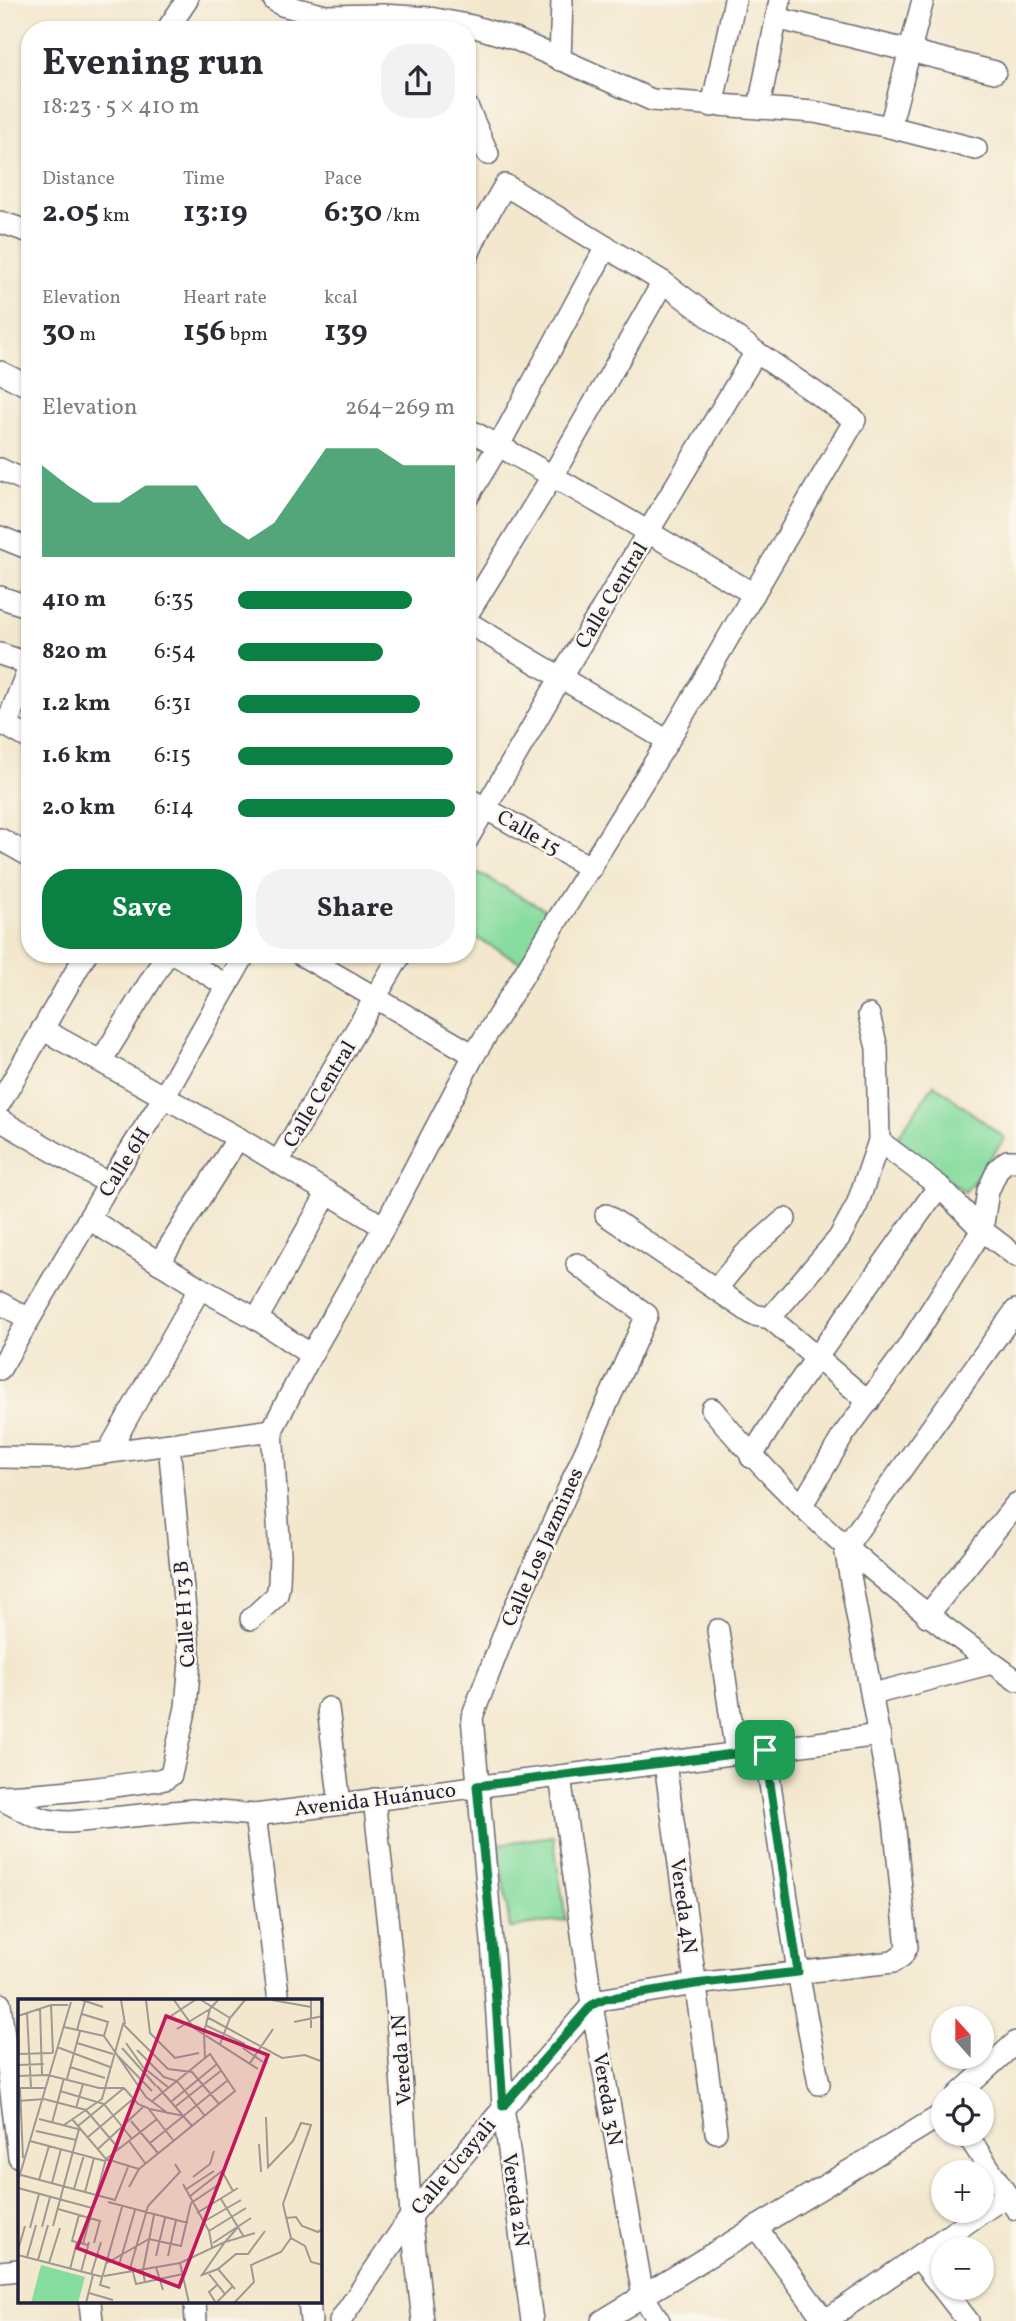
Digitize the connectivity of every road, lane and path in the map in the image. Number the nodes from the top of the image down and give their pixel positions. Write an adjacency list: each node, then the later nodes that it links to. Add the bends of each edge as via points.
1 (187, 0): 8 (street)
2 (274, 0): 9 (street)
3 (562, 0): 14 (street)
4 (735, 0): 16 (street)
5 (923, 0): 13 (street)
6 (778, 9): 13 (street); 17 (street)
7 (383, 15): 10 (street); 11 (street)
8 (173, 21)
9 (340, 21)
10 (355, 21)
11 (416, 21)
12 (476, 27): 14 (street)
13 (909, 53): 15 (street); 19 (street)
14 (560, 60): 16 (street, via 652,100)
15 (995, 72)
16 (712, 106): 17 (street)
17 (759, 107): 19 (street)
18 (476, 127): 21 (street)
19 (890, 127): 20 (street)
20 (976, 149)
21 (488, 154)
22 (476, 220): 25 (street, via 505,185)
23 (0, 222): 24 (street)
24 (21, 229)
25 (606, 247): 26 (street); 31 (street)
26 (663, 282): 27 (street); 33 (street)
27 (756, 352): 36 (street, Calle Central); 39 (street, via 855,420)
28 (0, 372): 29 (street)
29 (21, 382)
30 (476, 434): 31 (street)
31 (499, 445): 33 (street); 35 (street)
32 (0, 469): 34 (street)
33 (553, 475): 36 (street); 41 (street)
34 (21, 479)
35 (476, 483)
36 (648, 534): 39 (street); 46 (street, Calle Central)
37 (0, 537): 38 (street)
38 (21, 545)
39 (754, 594): 50 (street)
40 (0, 597): 42 (street)
41 (476, 600)
42 (21, 604)
43 (476, 627): 46 (street)
44 (0, 654): 45 (street)
45 (21, 661)
46 (561, 677): 50 (street); 51 (street, Calle Central)
47 (21, 684): 48 (street)
48 (3, 724): 49 (street)
49 (21, 735)
50 (668, 741): 55 (street)
51 (476, 801)
52 (476, 807): 55 (street, Calle 15)
53 (0, 839): 54 (street)
54 (21, 851)
55 (591, 868): 66 (street)
56 (81, 963): 65 (street)
57 (161, 963): 67 (street)
58 (190, 963): 62 (street)
59 (240, 963): 62 (street, Calle 6H)
60 (315, 963): 63 (street)
61 (396, 963): 63 (street, Calle Central)
62 (227, 986): 68 (street, Calle 6H)
63 (375, 999): 66 (street); 74 (street, Calle Central)
64 (869, 1014): 72 (street, via 877,1048)
65 (42, 1029): 67 (street); 69 (street)
66 (474, 1055): 81 (street)
67 (101, 1061): 68 (street)
68 (164, 1097): 71 (street); 75 (street, Calle 6H)
69 (0, 1103)
70 (0, 1120): 75 (street)
71 (238, 1139): 74 (street); 84 (street)
72 (879, 1141): 76 (street); 90 (street, via 857,1205 839,1238)
73 (1016, 1161): 82 (street, via 998,1168 988,1191)
74 (278, 1162): 77 (street)
75 (109, 1184): 79 (street, Calle 6H)
76 (939, 1186): 82 (street); 94 (street)
77 (327, 1194): 81 (street); 92 (street)
78 (606, 1215): 87 (street)
79 (89, 1219): 84 (street); 91 (street, Calle 6H)
80 (785, 1219): 87 (street, via 745,1254)
81 (384, 1227): 93 (street)
82 (982, 1230): 83 (street); 96 (street)
83 (1016, 1256)
84 (159, 1264): 86 (street)
85 (577, 1264): 118 (street, Calle Los Jazmines, via 647,1315 511,1616 472,1717)
86 (200, 1289): 92 (street); 100 (street)
87 (716, 1289): 90 (street, via 754,1315)
88 (0, 1303): 91 (street)
89 (1016, 1310): 105 (street)
90 (769, 1318): 94 (street)
91 (29, 1319): 95 (street, Calle 6H)
92 (257, 1319): 93 (street)
93 (311, 1355): 98 (street)
94 (817, 1357): 96 (street); 102 (street)
95 (0, 1369)
96 (869, 1402): 104 (street, via 844,1434)
97 (712, 1409): 102 (street)
98 (272, 1430): 99 (street); 107 (street, via 279,1583 277,1595)
99 (169, 1445): 100 (street); 119 (street, Calle H 13 B, via 190,1661 186,1707 171,1775)
100 (108, 1452): 101 (street, via 67,1458)
101 (0, 1457)
102 (751, 1457): 104 (street)
103 (1016, 1504): 106 (street)
104 (802, 1505): 105 (street)
105 (845, 1548): 106 (street); 111 (street)
106 (927, 1616): 109 (street)
107 (251, 1619)
108 (718, 1630): 115 (street)
109 (992, 1663): 110 (street); 111 (street)
110 (1015, 1677)
111 (873, 1694): 113 (street)
112 (328, 1708): 121 (street)
113 (880, 1735): 114 (street, Avenida Huánuco); 123 (street, via 907,1947 893,1962)
114 (765, 1750): 115 (street, Avenida Huánuco); 123 (street)
115 (736, 1754): 116 (street, Avenida Huánuco)
116 (665, 1762): 117 (street, Avenida Huánuco); 124 (street, Vereda 4N)
117 (560, 1776): 118 (street, Avenida Huánuco); 126 (street, Vereda 3N)
118 (477, 1786): 120 (street, Avenida Huánuco); 131 (street, Vereda 2N)
119 (0, 1798): 122 (street, Avenida Huánuco, via 37,1819 53,1822 193,1810)
120 (374, 1799): 121 (street, Avenida Huánuco); 137 (street, Vereda 1N, via 396,1989)
121 (340, 1804): 122 (street, Avenida Huánuco)
122 (255, 1815): 125 (street)
123 (798, 1972): 124 (street); 130 (street)
124 (695, 1984): 126 (street); 133 (street, Vereda 4N)
125 (279, 1999)
126 (592, 2005): 131 (street, Calle Ucayali); 142 (street, Vereda 3N)
127 (5, 2014): 135 (street)
128 (1016, 2042): 129 (street)
129 (971, 2083)
130 (819, 2084)
131 (503, 2106): 137 (street, Calle Ucayali); 145 (street, Vereda 2N)
132 (931, 2121): 138 (street)
133 (716, 2132)
134 (975, 2146): 136 (street)
135 (18, 2147)
136 (1012, 2202): 139 (street)
137 (411, 2216): 143 (street, Calle Ucayali); 144 (street, Vereda 1N)
138 (756, 2227): 142 (street); 148 (street)
139 (918, 2257): 148 (street); 149 (street)
140 (18, 2270): 141 (street)
141 (0, 2272)
142 (643, 2296): 146 (street); 147 (street)
143 (340, 2321)
144 (423, 2321)
145 (532, 2321)
146 (602, 2321)
147 (659, 2321)
148 (825, 2321)
149 (968, 2321)

